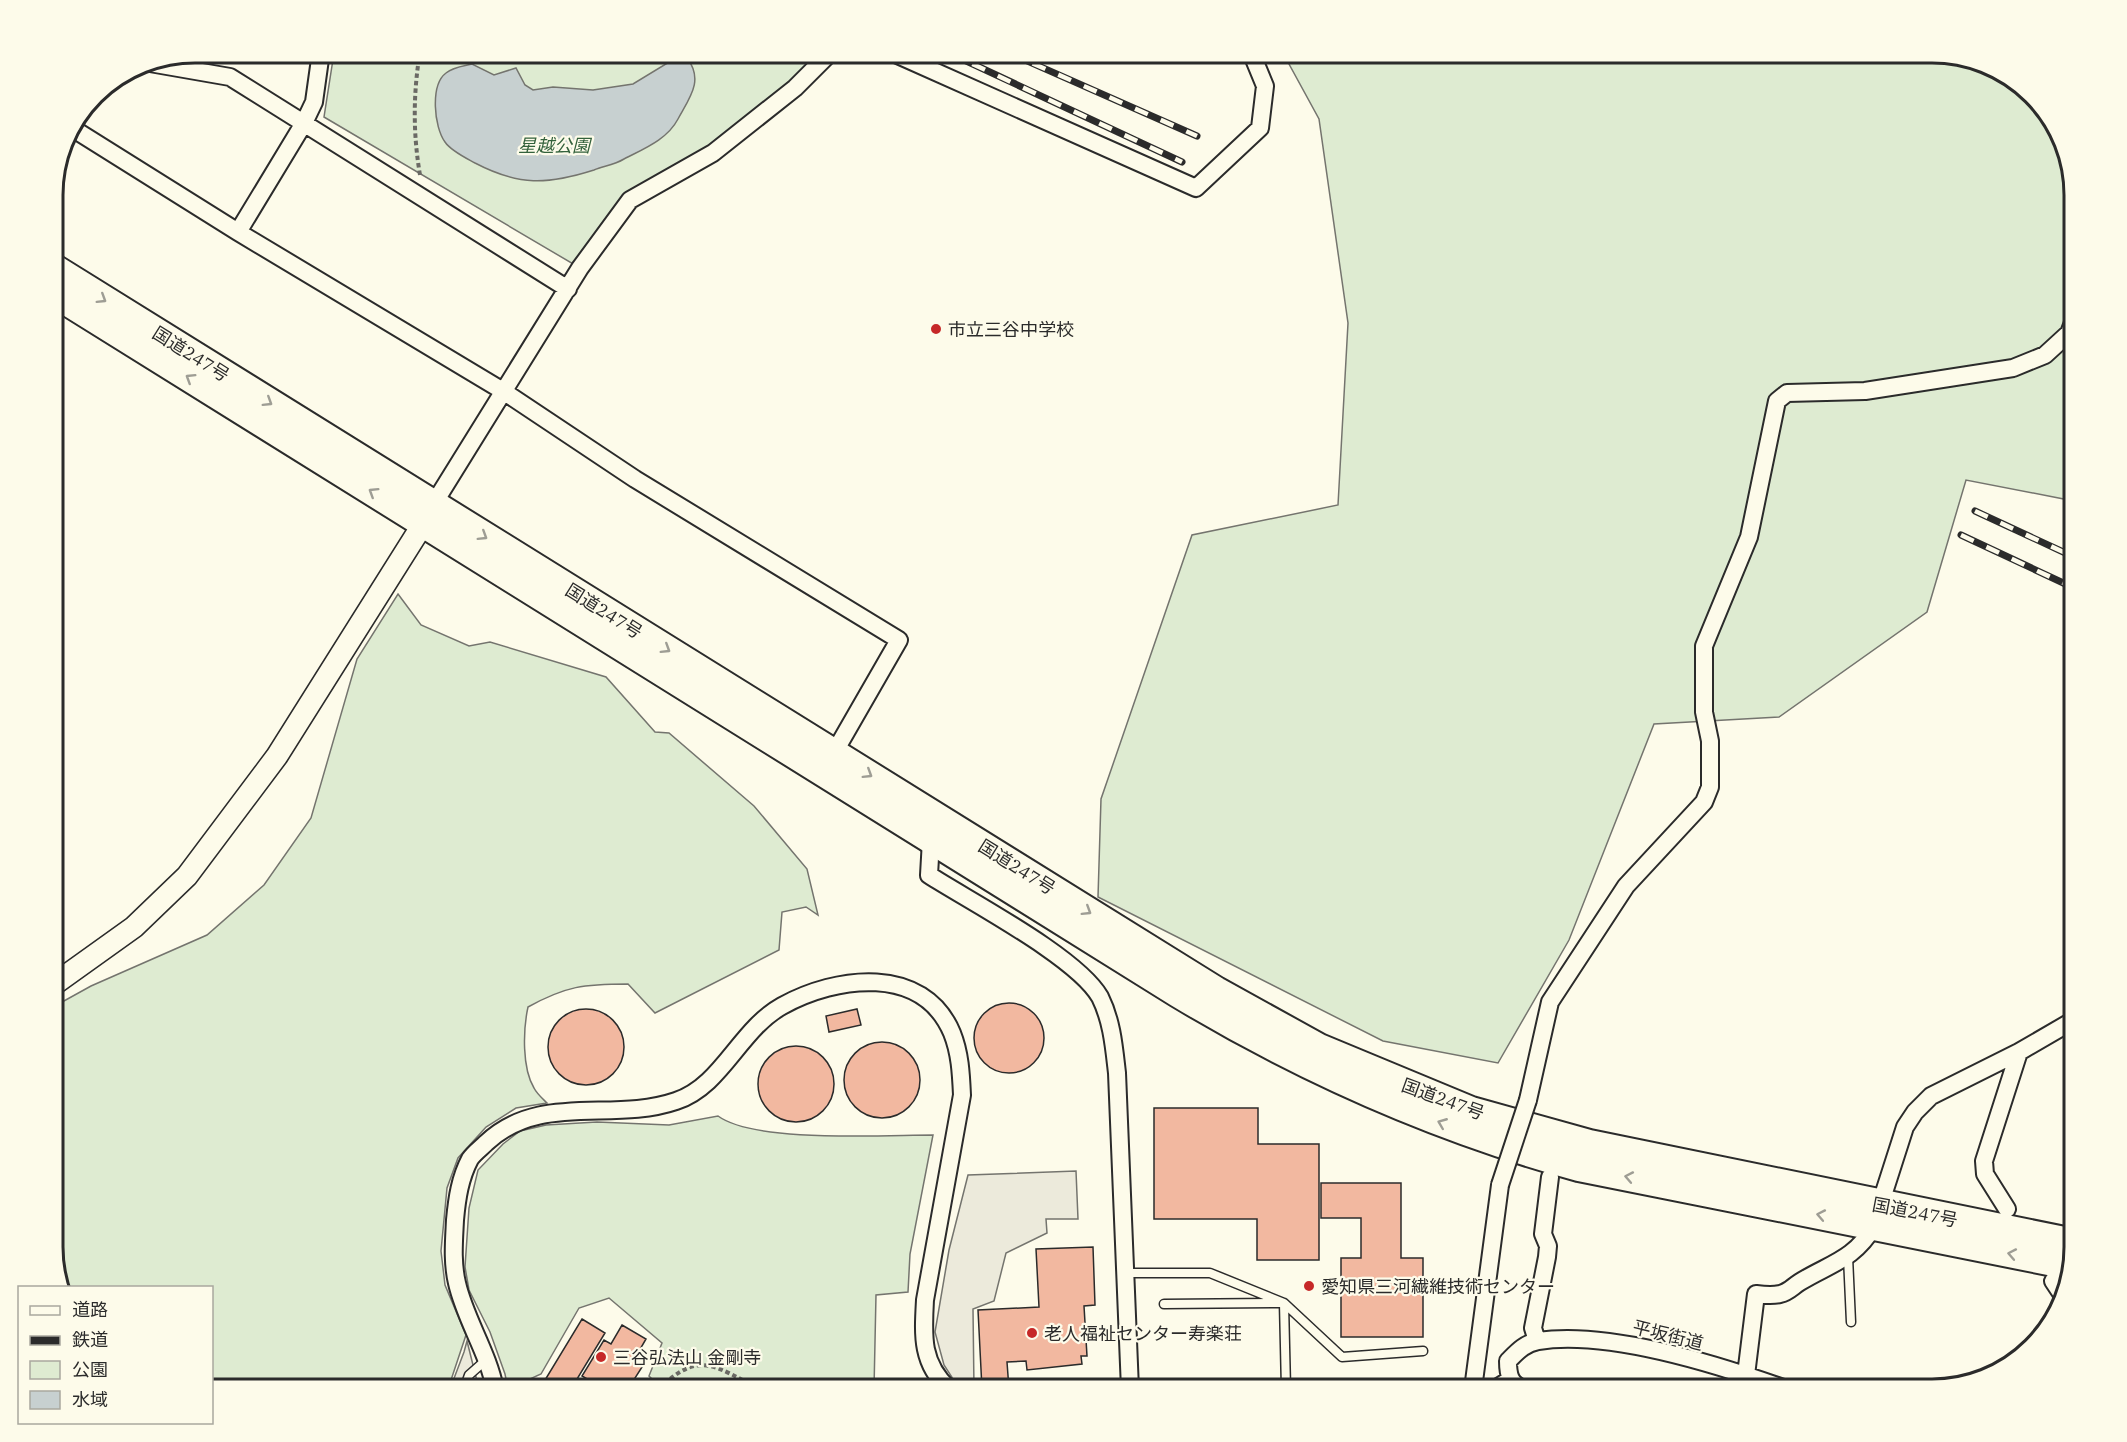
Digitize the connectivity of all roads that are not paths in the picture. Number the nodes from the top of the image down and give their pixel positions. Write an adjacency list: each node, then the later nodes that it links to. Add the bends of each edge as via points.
1 (319, 63): 6 (street, via 314,102)
2 (820, 63): 10 (street, via 795,88 713,153 630,200)
3 (916, 63): 4 (street, via 1196,188 1260,128 1265,86)
4 (1256, 63)
5 (169, 66): 6 (street, via 230,76)
6 (304, 123): 8 (street); 10 (street)
7 (79, 132): 8 (street)
8 (238, 232): 13 (street)
9 (63, 275): 14 (highway, 国道247号, one-way to 14)
10 (568, 289): 13 (street)
11 (63, 298): 14 (highway, 国道247号, one-way to 11)
12 (2064, 338): 39 (street, bridge, via 2045,355 2013,368 1865,391 1787,393 1777,401 1749,537 1704,646 1710,787 1704,801 1626,885 1550,1002 1528,1100 1500,1185)
13 (503, 391): 14 (street); 15 (street, via 635,479 899,640)
14 (428, 514): 15 (highway, 国道247号, one-way to 15); 16 (highway, 国道247号); 17 (street, via 277,756 187,876 134,927)
15 (834, 753): 22 (highway, 国道247号, one-way to 22, via 1267,1021 1394,1081 1471,1111 1589,1144)
16 (931, 840): 22 (highway, 国道247号, one-way to 16, via 1579,1167 1516,1150 1381,1098 1238,1029); 25 (street, via 929,875 1066,961 1099,997 1113,1034 1117,1073)
17 (63, 978)
18 (2064, 1026): 19 (street)
19 (2019, 1052): 21 (street, via 1984,1161 1985,1174); 22 (street, via 1931,1096 1915,1112 1905,1127)
20 (1550, 1176): 30 (street, via 1543,1234 1547,1257 1533,1328)
21 (2007, 1209)
22 (1877, 1216): 23 (highway, 国道247号); 24 (street, via 1866,1240); 26 (highway, 国道247号, one-way to 22)
23 (2064, 1242)
24 (1848, 1257): 29 (lane); 33 (street, via 1790,1291 1756,1294)
25 (1125, 1273): 27 (lane, via 1210,1273); 37 (street)
26 (2061, 1280)
27 (1284, 1303): 28 (lane); 31 (lane, via 1342,1357); 38 (lane)
28 (1164, 1304)
29 (1851, 1322)
30 (1537, 1341): 33 (street, 平坂街道, via 1609,1340); 40 (street, via 1521,1348 1508,1361 1508,1375)
31 (1423, 1351)
32 (486, 1360): 34 (lane); 35 (street); 36 (street, via 457,1285 453,1261 457,1195 471,1157 519,1120 554,1112 654,1108 695,1094 755,1026 782,1006 823,988 855,981 882,982 911,989 936,1008 952,1031 961,1061 962,1095 923,1327 926,1357)
33 (1746, 1375): 41 (street, 平坂街道)
34 (468, 1379)
35 (492, 1379)
36 (938, 1379)
37 (1130, 1379)
38 (1286, 1379)
39 (1474, 1379)
40 (1512, 1379)
41 (1757, 1379)

